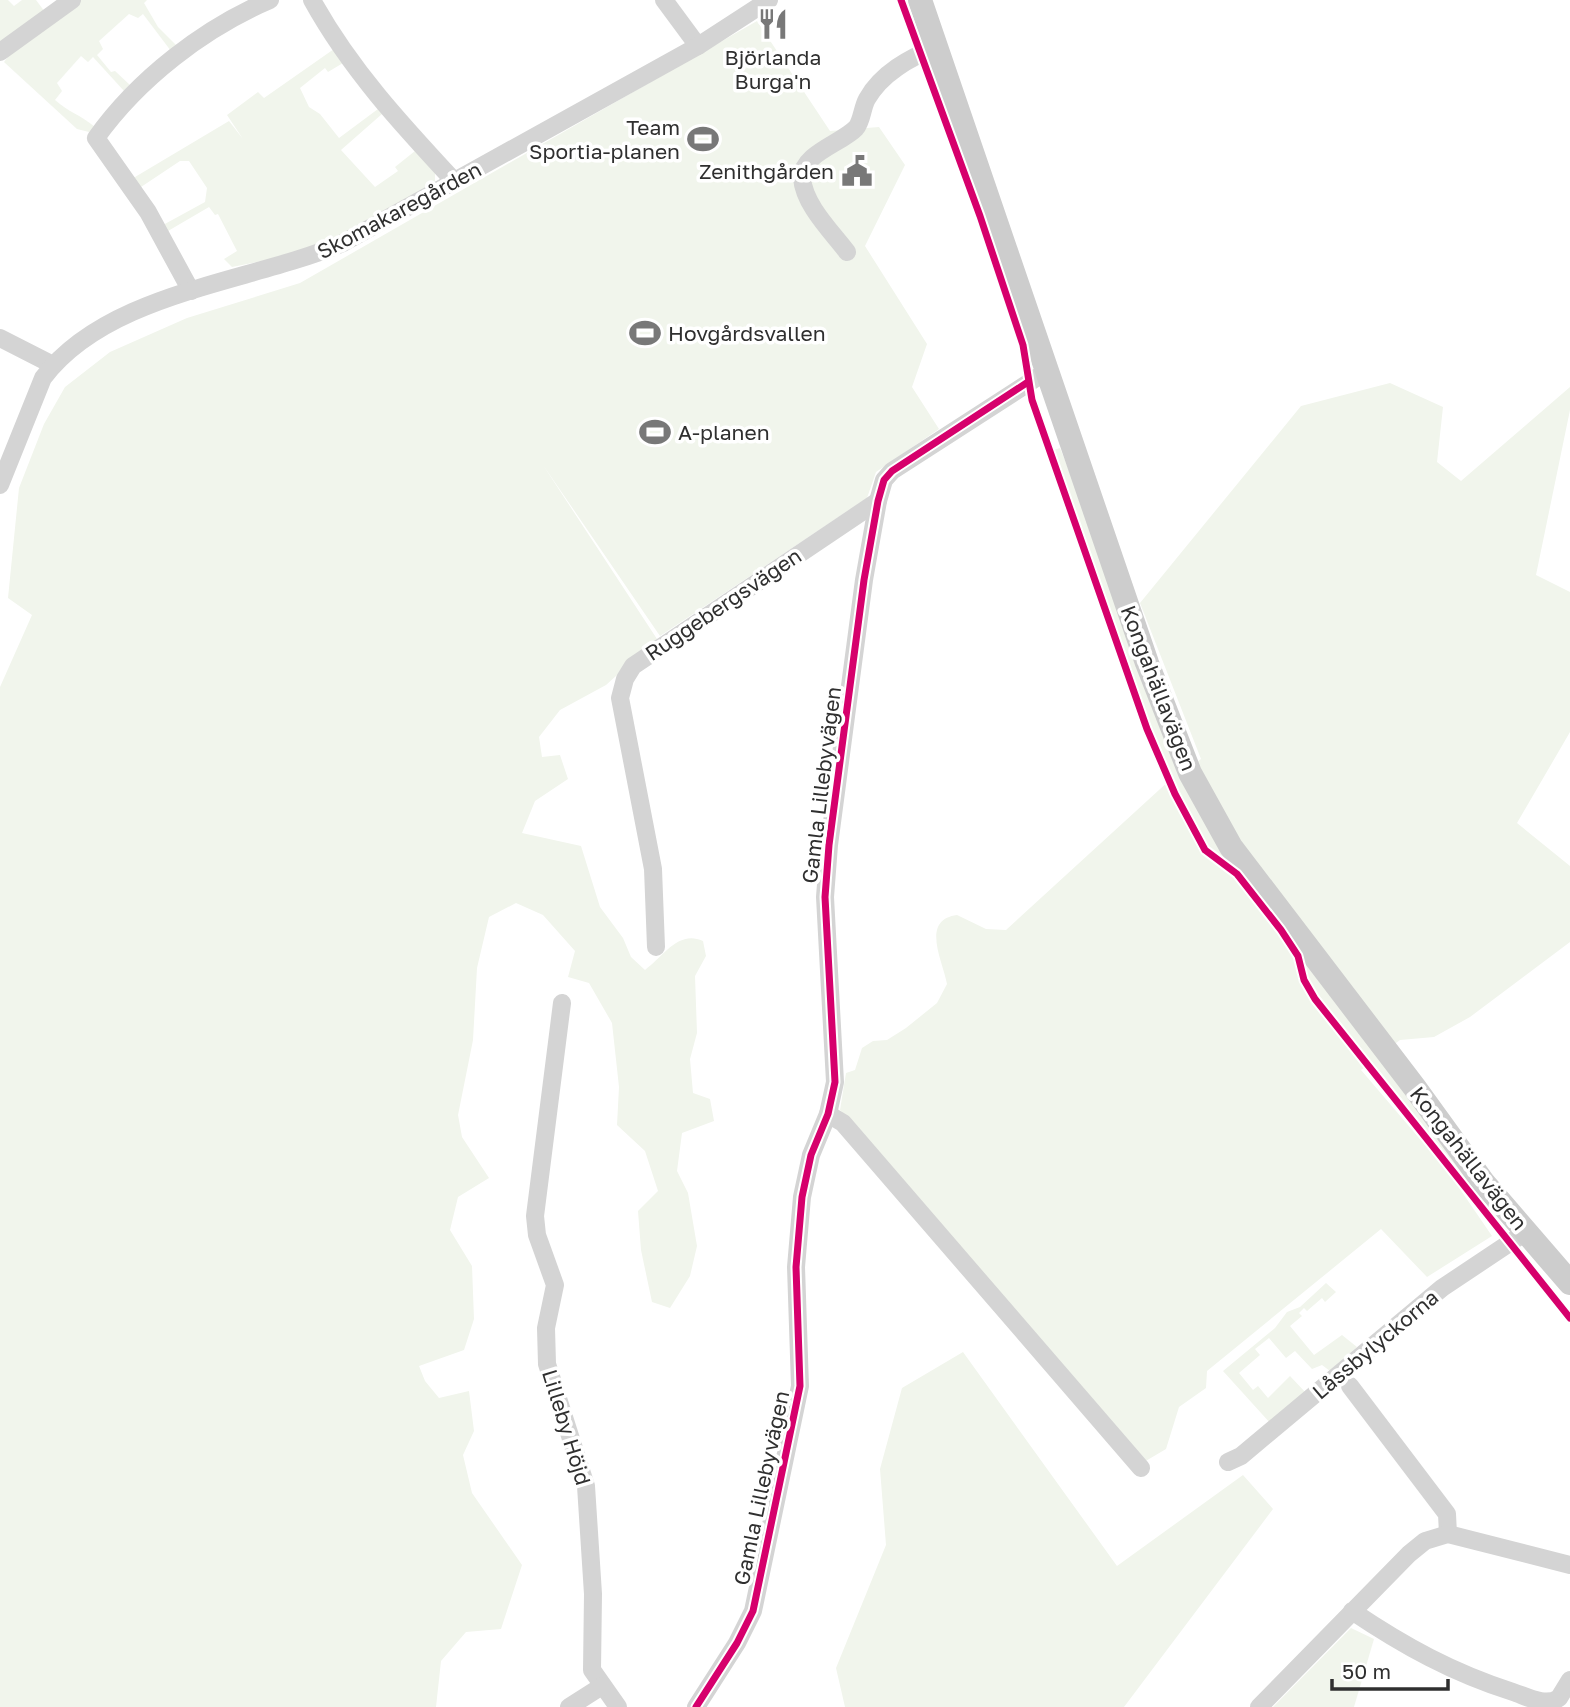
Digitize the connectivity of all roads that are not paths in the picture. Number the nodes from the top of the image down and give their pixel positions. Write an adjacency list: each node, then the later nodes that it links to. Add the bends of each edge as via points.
1 (72, 0): 9 (street)
2 (270, 0): 12 (street, via 192,44 146,83 96,138 148,212)
3 (312, 0): 10 (street, via 376,95)
4 (664, 0): 7 (street)
5 (769, 0): 7 (street, Skomakaregården)
6 (920, 0): 8 (street, Kongahällavägen)
7 (698, 46): 10 (street, Skomakaregården)
8 (936, 48): 11 (street, via 880,83 868,96 859,125 806,165 802,177 808,197); 15 (street, Kongahällavägen)
9 (0, 52)
10 (455, 182): 12 (street, Skomakaregården, via 308,258)
11 (847, 253)
12 (191, 291): 14 (street, Skomakaregården, via 97,331)
13 (0, 338): 14 (street)
14 (53, 365): 16 (street, Skomakaregården, via 34,398)
15 (1047, 372): 17 (street, Gamla Lillebyvägen, via 892,471); 21 (street, Kongahällavägen, via 1173,735 1214,821 1483,1182)
16 (0, 485)
17 (878, 500): 18 (street, Ruggebergsvägen, via 633,666 625,679 621,698 653,869); 20 (street, Gamla Lillebyvägen, via 825,884 835,1063)
18 (656, 947)
19 (562, 1003): 30 (street, Lilleby Höjd, via 535,1216 537,1236 555,1285 546,1328 547,1364 586,1486 593,1594 590,1653 592,1670)
20 (828, 1114): 25 (street, via 843,1123); 33 (street, Gamla Lillebyvägen, via 807,1171 796,1252 800,1386 753,1611)
21 (1526, 1232): 22 (street, Kongahällavägen); 24 (street, Låssbylyckorna, via 1442,1288 1241,1456)
22 (1570, 1283)
23 (1350, 1386): 26 (street, via 1447,1514)
24 (1228, 1462)
25 (1141, 1468)
26 (1448, 1534): 27 (street); 28 (street, via 1425,1541)
27 (1570, 1565)
28 (1352, 1611): 29 (street, via 1436,1663 1476,1681 1545,1702 1559,1699); 34 (street)
29 (1570, 1679)
30 (602, 1686): 31 (street); 32 (street, Lilleby Höjd)
31 (569, 1707)
32 (618, 1707)
33 (696, 1707)
34 (1258, 1707)

